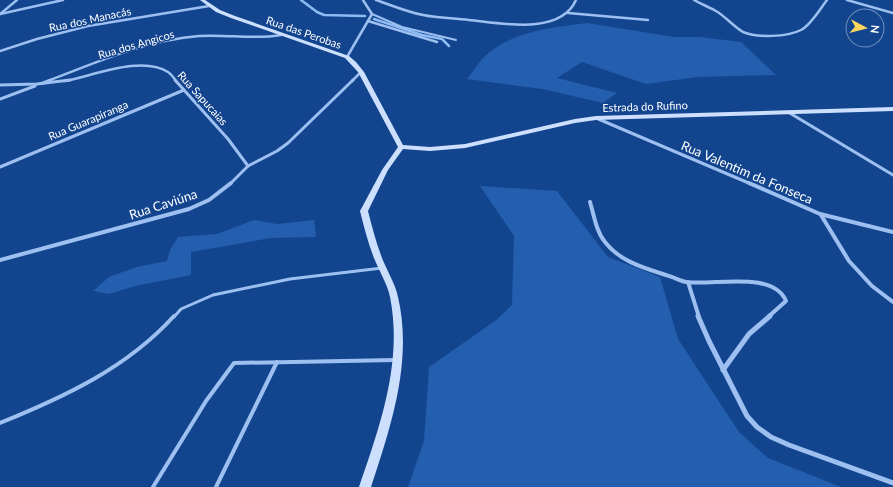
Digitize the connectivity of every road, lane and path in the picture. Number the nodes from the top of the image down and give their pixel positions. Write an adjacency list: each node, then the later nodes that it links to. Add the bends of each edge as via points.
1 (17, 0): 13 (street)
2 (63, 0): 13 (street)
3 (202, 0): 10 (street, Rua das Perobas)
4 (363, 0): 14 (street)
5 (376, 0): 11 (street, via 423,14 498,24 542,23)
6 (576, 0): 11 (street)
7 (694, 0): 8 (street, via 716,11 742,31 766,36 801,30)
8 (827, 0)
9 (847, 0): 12 (street)
10 (209, 6): 17 (street, Rua das Perobas); 20 (street, Rua dos Manacás, via 88,26)
11 (568, 13): 15 (street)
12 (893, 13)
13 (0, 14)
14 (372, 14): 16 (street); 18 (lane, via 402,27)
15 (648, 20)
16 (368, 21): 19 (street); 21 (street)
17 (281, 35): 21 (street, Rua das Perobas); 24 (street, Rua dos Angicos, via 258,38 219,35 180,39 130,51)
18 (456, 40)
19 (438, 42)
20 (0, 51)
21 (347, 57): 22 (street, Rua das Perobas)
22 (361, 72): 30 (street, Rua das Perobas); 31 (street, Rua Caviúna, via 288,143)
23 (0, 85): 24 (street)
24 (38, 85): 25 (street, Rua Sapucaias, via 69,81 128,67 151,66 168,72); 26 (street, Rua dos Angicos)
25 (184, 90): 31 (street, Rua Sapucaias, via 228,139); 32 (street, Rua Guarapiranga)
26 (0, 99)
27 (893, 109): 28 (street, Estrada do Rufino)
28 (787, 111): 29 (street, Estrada do Rufino); 33 (street)
29 (596, 118): 30 (street, Estrada do Rufino, via 465,146 430,149); 35 (street, Rua Valentim da Fonseca)
30 (401, 147): 38 (street, via 385,170 364,211)
31 (248, 166): 37 (street, Rua Caviúna, via 225,189 189,209)
32 (0, 168)
33 (893, 175)
34 (590, 202): 39 (street, via 600,233 618,255 646,270)
35 (820, 214): 36 (street, Rua Valentim da Fonseca); 40 (street, via 849,261 872,286)
36 (893, 232)
37 (0, 260)
38 (382, 268): 41 (street, via 394,296 398,331); 44 (lane, via 290,279 213,295 181,309 158,334 103,375 37,408)
39 (688, 282): 43 (street, via 695,308); 43 (street, via 720,281 764,285 782,292 786,301 744,340)
40 (893, 302)
41 (397, 360): 42 (lane); 48 (street, via 387,422)
42 (277, 362): 46 (lane, via 234,363 206,401); 47 (lane)
43 (723, 370): 45 (street, via 748,416 757,427 771,437)
44 (0, 423)
45 (893, 483)
46 (153, 487)
47 (216, 487)
48 (365, 487)

